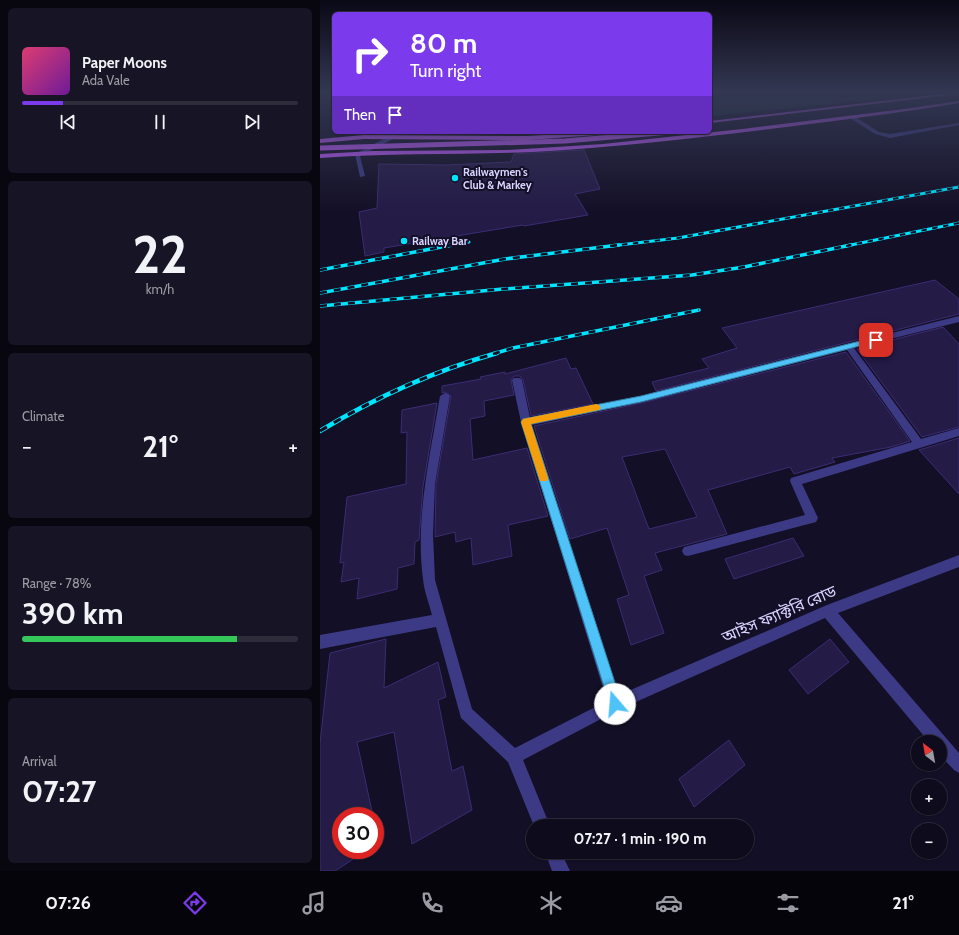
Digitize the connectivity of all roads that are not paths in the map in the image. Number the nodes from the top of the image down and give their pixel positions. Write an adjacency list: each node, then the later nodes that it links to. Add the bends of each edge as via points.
1 (732, 132): 12 (main road, via 572,148 446,153)
2 (875, 132): 3 (street, via 890,136)
3 (915, 132)
4 (374, 134): 8 (street)
5 (397, 134): 9 (street)
6 (583, 134): 9 (main road, via 528,138)
7 (646, 134): 11 (main road, bridge, via 557,141)
8 (364, 137): 9 (main road); 10 (main road)
9 (391, 138): 12 (street)
10 (320, 141)
11 (320, 148)
12 (359, 153): 13 (main road); 14 (street, via 357,155)
13 (320, 156)
14 (362, 176)
15 (959, 319): 16 (street)
16 (849, 346): 19 (street, via 641,399); 21 (street)
17 (517, 380): 19 (street)
18 (445, 396): 25 (street, via 430,484 426,535 429,580)
19 (526, 422): 27 (street)
20 (959, 432): 21 (street)
21 (919, 444): 22 (street, via 795,480 812,518)
22 (688, 551)
23 (959, 560): 24 (street, আইস ফ্যাক্টরি রোড)
24 (827, 611): 27 (street, আইস ফ্যাক্টরি রোড); 28 (street)
25 (441, 620): 26 (street); 30 (street, via 466,713)
26 (320, 642)
27 (615, 704): 30 (street, আইস ফ্যাক্টরি রোড)
28 (934, 735)
29 (947, 750): 31 (street)
30 (514, 757): 32 (street)
31 (959, 765)
32 (539, 819)
33 (556, 859): 34 (street)
34 (561, 871)

